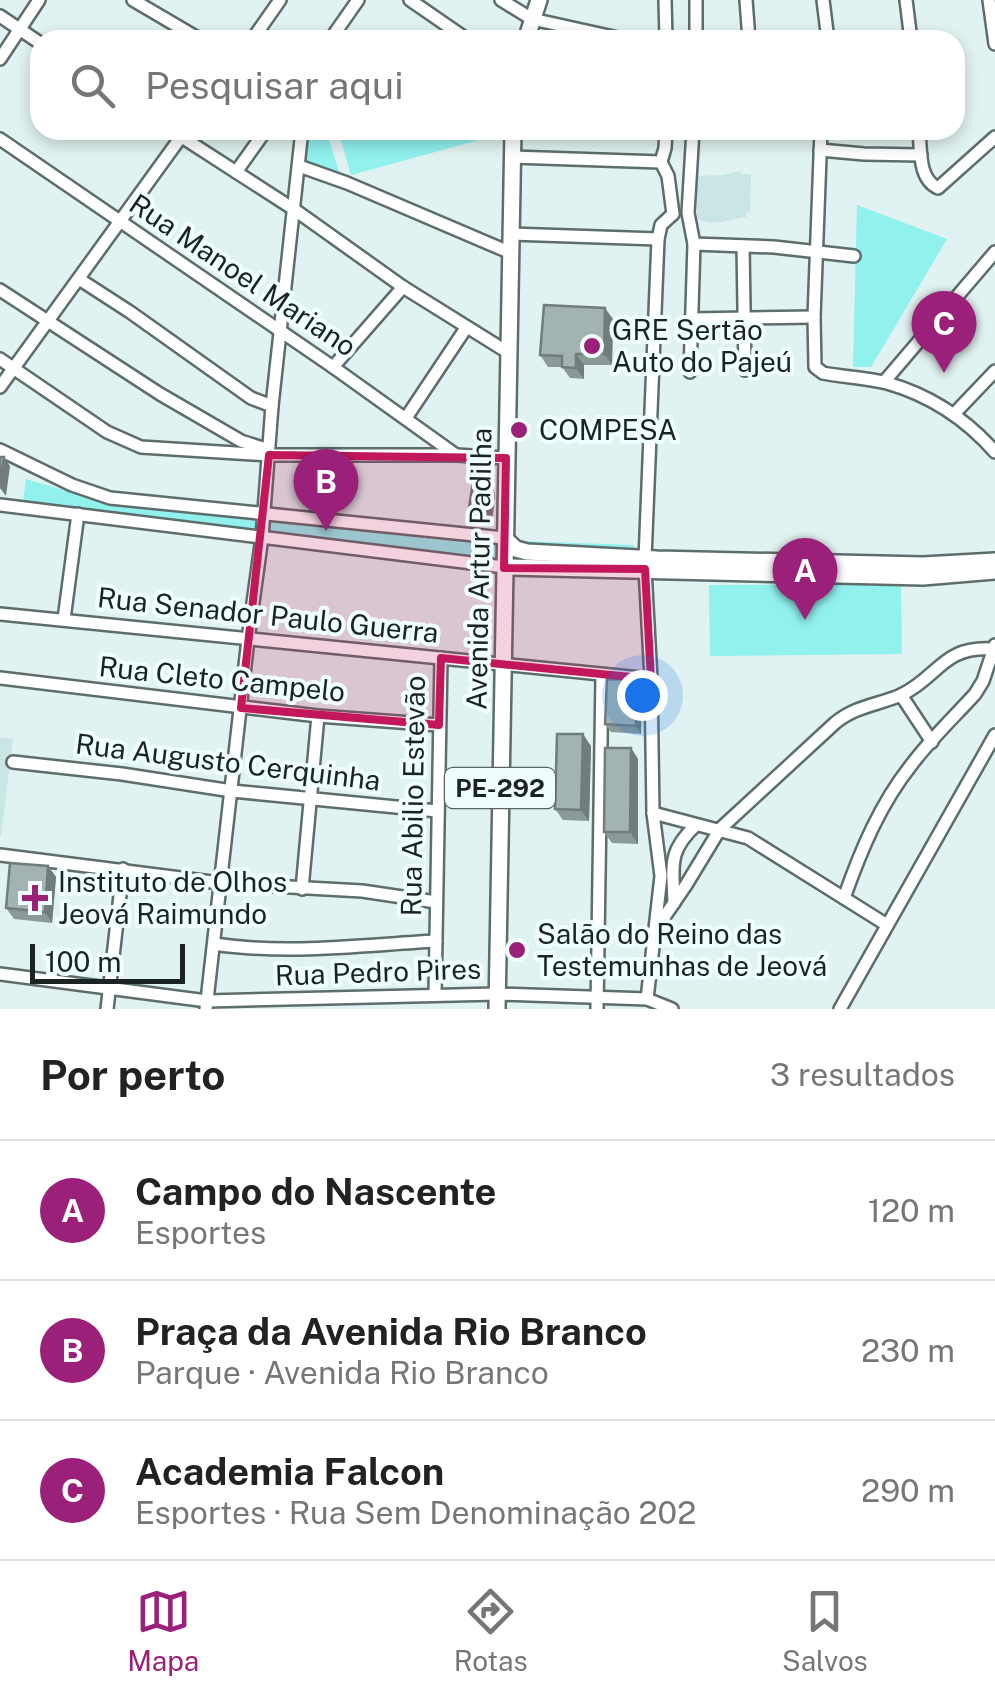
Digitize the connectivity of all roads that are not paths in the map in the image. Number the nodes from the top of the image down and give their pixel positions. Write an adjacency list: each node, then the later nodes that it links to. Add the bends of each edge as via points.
1 (39, 0): 16 (street)
2 (133, 0): 17 (street)
3 (280, 0): 18 (street)
4 (358, 0): 19 (street)
5 (410, 0): 20 (street)
6 (501, 0): 15 (street)
7 (539, 0): 15 (main road)
8 (665, 0): 23 (street)
9 (696, 0): 24 (street)
10 (746, 0): 25 (street)
11 (823, 0): 26 (street)
12 (906, 0): 27 (street)
13 (989, 0): 29 (street)
14 (0, 16): 16 (street)
15 (532, 19): 21 (main road); 22 (street)
16 (20, 30): 28 (street); 30 (street)
17 (184, 30)
18 (259, 30)
19 (337, 30)
20 (454, 30)
21 (529, 30)
22 (582, 30)
23 (666, 30)
24 (696, 30)
25 (748, 30)
26 (827, 30)
27 (910, 30)
28 (30, 36)
29 (995, 44)
30 (0, 59)
31 (995, 137): 43 (street, via 941,187 928,182)
32 (0, 139): 51 (street, Rua Manoel Mariano)
33 (174, 140): 51 (street)
34 (190, 140): 47 (street)
35 (259, 140): 47 (street)
36 (301, 140): 46 (street)
37 (513, 140): 44 (main road, Avenida Artur Padilha / PE-292)
38 (665, 140): 45 (street)
39 (692, 140): 50 (street)
40 (820, 140): 42 (street)
41 (920, 140): 43 (street)
42 (820, 150): 43 (street); 56 (street)
43 (921, 155)
44 (512, 157): 45 (street); 52 (main road, Avenida Artur Padilha / PE-292)
45 (661, 162): 49 (street)
46 (299, 166): 48 (street); 58 (street)
47 (236, 172): 48 (street)
48 (294, 210): 61 (street); 68 (street)
49 (673, 214): 50 (street); 53 (street)
50 (688, 214): 54 (street)
51 (120, 221): 60 (street); 68 (street, Rua Manoel Mariano)
52 (511, 234): 53 (street); 58 (main road, Avenida Artur Padilha / PE-292)
53 (658, 239): 92 (street)
54 (694, 244): 55 (street); 65 (street)
55 (743, 246): 56 (street); 64 (street)
56 (817, 250): 59 (street); 63 (street)
57 (995, 252): 76 (street)
58 (511, 253): 69 (main road, Avenida Artur Padilha / PE-292)
59 (854, 256)
60 (79, 279): 66 (street); 78 (street)
61 (402, 287): 67 (street); 71 (street)
62 (0, 290): 66 (street)
63 (814, 316): 64 (street); 76 (street, via 818,371)
64 (744, 318): 65 (street); 73 (street)
65 (690, 319): 75 (street)
66 (48, 322): 72 (street); 82 (street)
67 (466, 328): 69 (street); 80 (street)
68 (282, 331): 71 (street, Rua Manoel Mariano); 78 (street)
69 (509, 353): 85 (main road, Avenida Artur Padilha / PE-292)
70 (0, 360): 72 (street)
71 (333, 367): 80 (street, Rua Manoel Mariano)
72 (13, 369): 77 (street); 82 (street, via 141,447)
73 (745, 370)
74 (995, 371): 79 (street)
75 (690, 372)
76 (884, 382): 79 (street)
77 (0, 387)
78 (272, 406): 82 (street)
79 (954, 414): 83 (street)
80 (406, 418): 84 (street, Rua Manoel Mariano)
81 (0, 450): 88 (street, via 110,498)
82 (269, 452): 84 (street); 88 (street)
83 (995, 452)
84 (456, 455): 85 (street)
85 (506, 458): 90 (main road, Avenida Artur Padilha / PE-292)
86 (0, 504): 87 (street)
87 (78, 514): 89 (street); 97 (street)
88 (264, 515): 89 (street); 90 (street)
89 (262, 537): 94 (street); 99 (street)
90 (504, 538): 92 (main road, via 527,552); 94 (main road, Avenida Artur Padilha / PE-292)
91 (995, 561): 93 (main road)
92 (651, 564): 93 (main road); 94 (main road); 105 (street)
93 (695, 565): 95 (main road, via 923,577)
94 (504, 567): 102 (main road, Avenida Artur Padilha / PE-292)
95 (995, 572)
96 (1, 614): 97 (street, Rua Senador Paulo Guerra); 98 (street)
97 (64, 620): 99 (street, Rua Senador Paulo Guerra)
98 (0, 630)
99 (248, 639): 101 (street, Rua Senador Paulo Guerra); 107 (street)
100 (994, 647): 106 (street, via 950,658); 111 (street, via 976,694)
101 (441, 658): 102 (street, Rua Senador Paulo Guerra); 109 (street, Rua Abilio Estevão)
102 (502, 664): 103 (street, Rua Senador Paulo Guerra); 134 (main road, Avenida Artur Padilha / PE-292)
103 (602, 675): 105 (street, Rua Senador Paulo Guerra); 135 (street)
104 (0, 678): 107 (street, Rua Cleto Campelo)
105 (651, 679): 116 (street)
106 (901, 695): 111 (street); 118 (street, via 845,714)
107 (241, 708): 108 (street, Rua Cleto Campelo); 113 (street)
108 (318, 716): 109 (street, Rua Cleto Campelo); 114 (street)
109 (439, 725): 115 (street, Rua Abilio Estevão)
110 (995, 735): 126 (street)
111 (932, 742): 123 (street, via 866,838)
112 (13, 762): 113 (street, Rua Augusto Cerquinha)
113 (232, 791): 114 (street, Rua Augusto Cerquinha); 121 (street)
114 (310, 799): 115 (street, Rua Augusto Cerquinha); 122 (street)
115 (437, 812): 124 (street, Rua Abilio Estevão)
116 (653, 813): 117 (street); 127 (street, via 661,876)
117 (696, 825): 118 (street); 125 (street, via 675,851)
118 (720, 829): 123 (street, via 748,838); 125 (street)
119 (0, 855): 120 (street)
120 (123, 869): 121 (street); 131 (street)
121 (220, 883): 122 (street); 129 (street)
122 (302, 889): 124 (street)
123 (844, 898): 126 (street)
124 (436, 902): 128 (street, Rua Abilio Estevão)
125 (674, 903): 127 (street)
126 (887, 925): 141 (street)
127 (654, 932): 133 (street)
128 (436, 942): 129 (street); 132 (street, Rua Abilio Estevão)
129 (214, 944): 137 (street)
130 (0, 974): 131 (street, Rua Pedro Pires)
131 (110, 990): 137 (street, Rua Pedro Pires); 139 (street)
132 (435, 994): 134 (street, Rua Pedro Pires); 136 (street, Rua Pedro Pires)
133 (648, 999): 135 (street, Rua Pedro Pires); 140 (street)
134 (497, 1002): 135 (street, Rua Pedro Pires)
135 (597, 1003)
136 (346, 1004): 138 (street, Rua Pedro Pires)
137 (206, 1005): 138 (street, Rua Pedro Pires)
138 (269, 1005)
139 (107, 1009)
140 (672, 1009)
141 (840, 1009)

